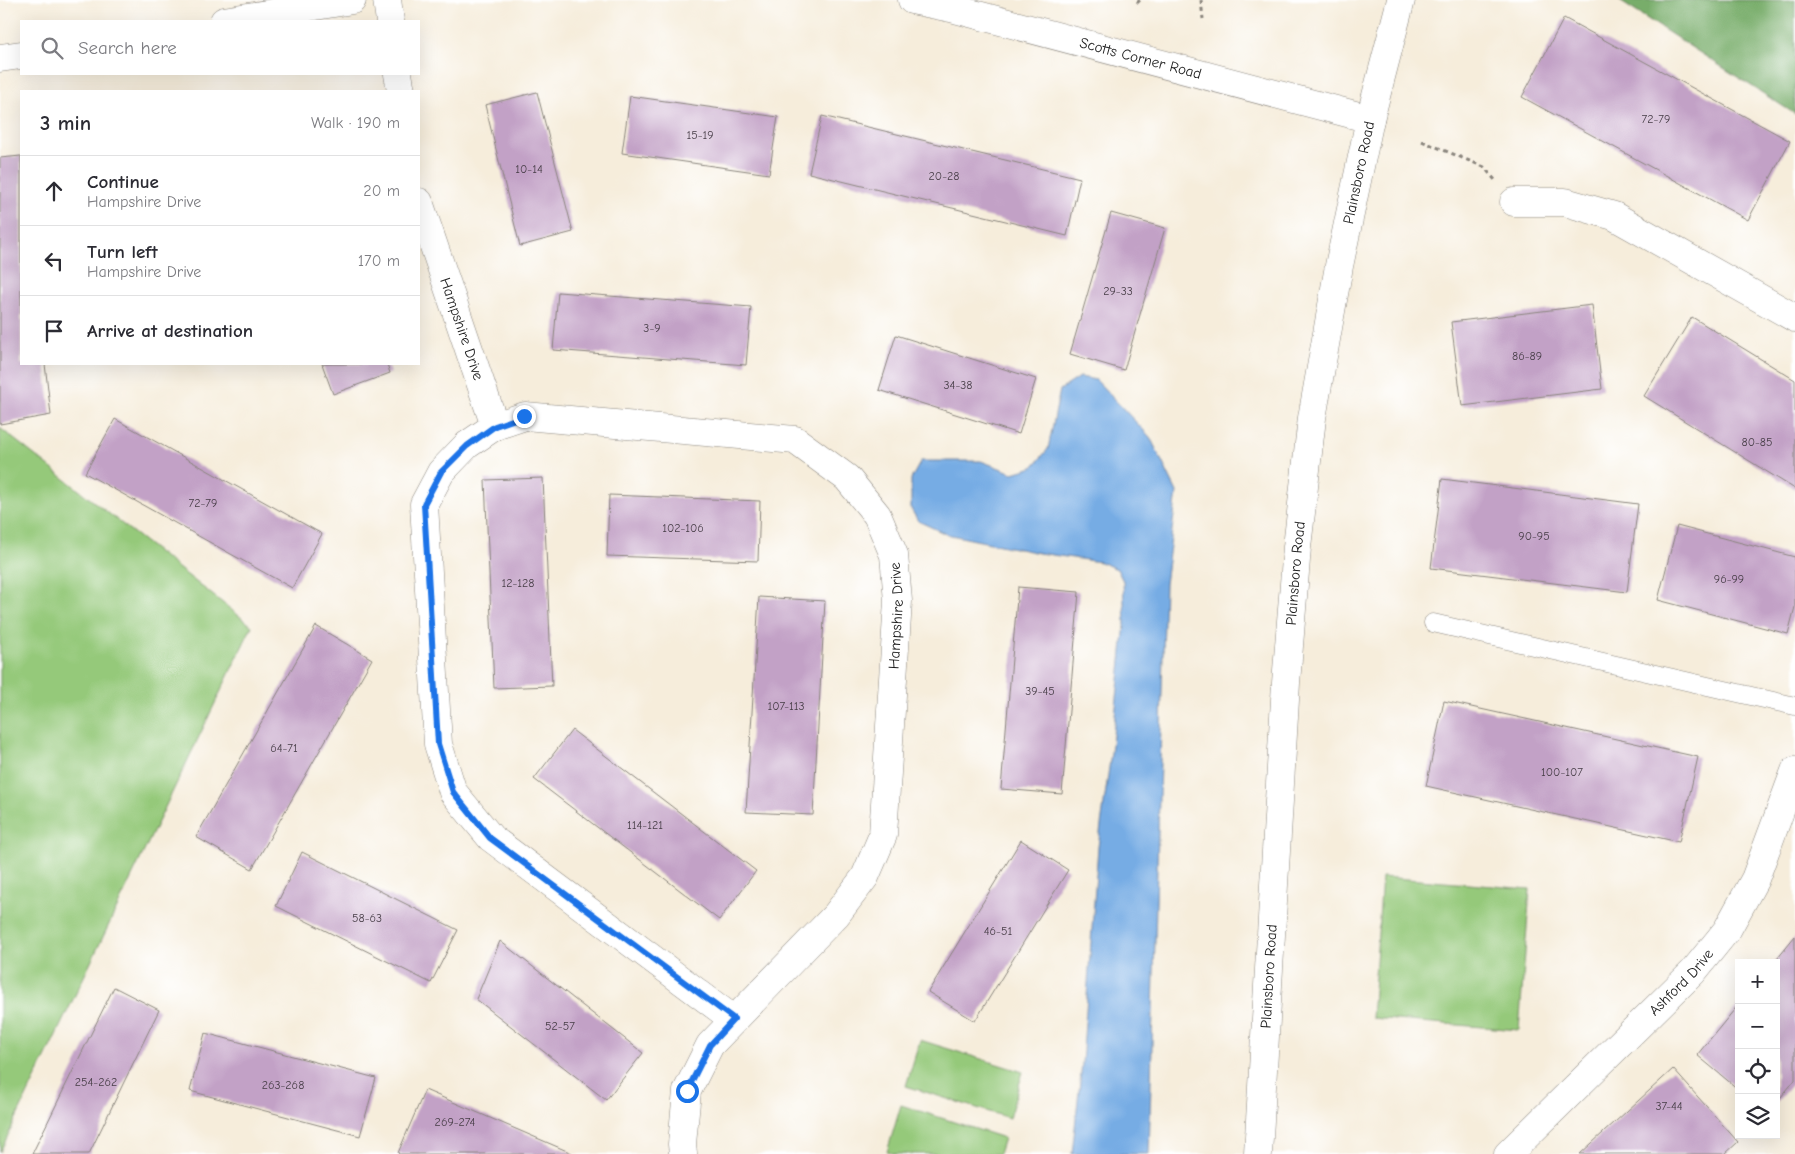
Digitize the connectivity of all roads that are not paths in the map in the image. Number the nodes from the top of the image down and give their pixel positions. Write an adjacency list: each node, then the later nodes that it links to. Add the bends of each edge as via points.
1 (352, 0): 5 (street)
2 (387, 0): 6 (street)
3 (912, 0): 11 (street, Scotts Corner Road)
4 (1401, 0): 11 (street, Plainsboro Road)
5 (230, 20)
6 (390, 20)
7 (20, 55): 8 (street)
8 (0, 58)
9 (398, 75): 10 (street)
10 (401, 90)
11 (1370, 119): 21 (street, Plainsboro Road, via 1312,418 1297,547)
12 (1514, 202): 14 (street, via 1565,202 1614,216)
13 (420, 205): 15 (street, Hampshire Drive)
14 (1795, 318)
15 (495, 426): 19 (street, Hampshire Drive, via 467,446 441,472 424,504 438,744 453,792 490,838); 19 (street, Hampshire Drive, via 524,416 795,440 847,478 877,515 894,555 898,600 883,835 865,877 836,915)
16 (1433, 624): 17 (lane)
17 (1795, 706)
18 (1795, 772): 22 (street, Ashford Drive, via 1755,880 1727,930 1692,972)
19 (734, 1019): 20 (street, Hampshire Drive, via 710,1045 687,1091)
20 (683, 1154)
21 (1258, 1154)
22 (1508, 1154)

